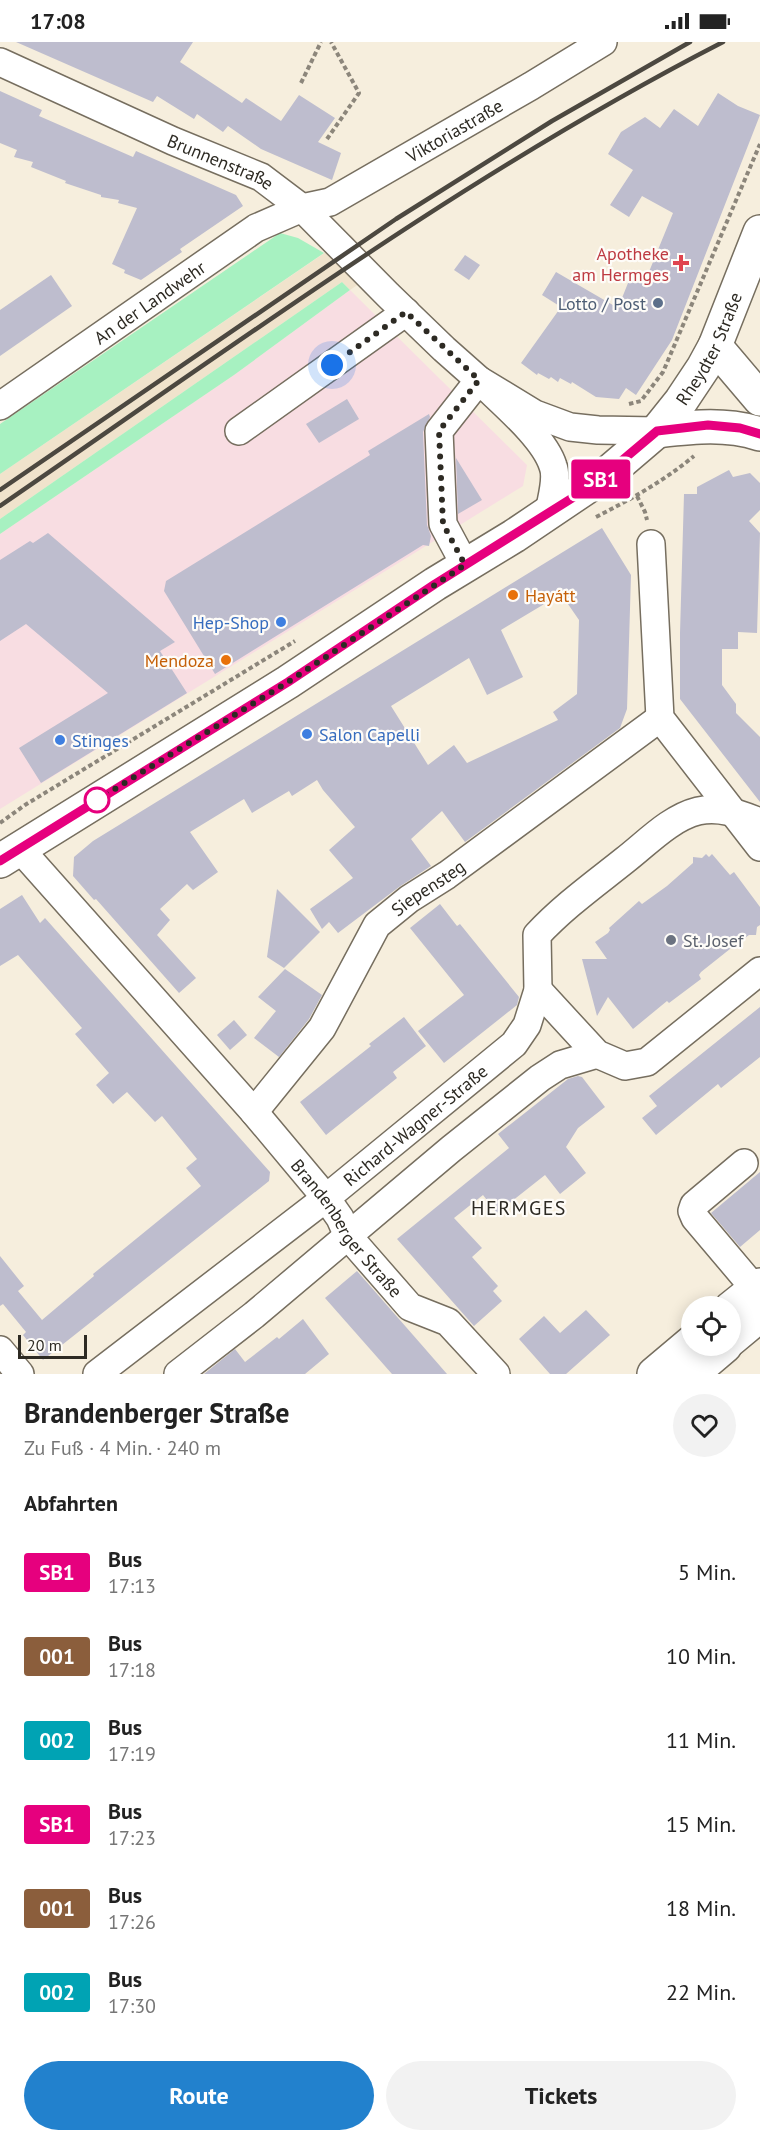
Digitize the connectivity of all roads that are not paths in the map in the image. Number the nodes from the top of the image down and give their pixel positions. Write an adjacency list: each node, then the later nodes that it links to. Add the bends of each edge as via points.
1 (603, 42): 3 (street, Viktoriastraße, via 330,202)
2 (0, 62): 3 (street, Brunnenstraße, via 261,177)
3 (302, 208): 5 (street, Brunnenstraße); 9 (street, An der Landwehr, via 256,228)
4 (760, 232): 6 (main road, Rheydter Straße)
5 (406, 312): 7 (street, Brunnenstraße); 10 (street)
6 (715, 346): 8 (main road); 11 (main road, Rheydter Straße)
7 (479, 380): 11 (street, Brunnenstraße, via 535,414 570,427); 13 (street, Brunnenstraße, via 538,440 553,466); 15 (street, via 439,431 443,524)
8 (760, 399)
9 (0, 406)
10 (239, 431)
11 (657, 431): 12 (main road, via 708,425); 13 (main road, Rheydter Straße, via 593,485)
12 (760, 434)
13 (549, 513): 15 (main road, Rheydter Straße)
14 (651, 544): 16 (street)
15 (465, 565): 20 (main road, Rheydter Straße, via 288,682)
16 (660, 718): 17 (street); 24 (street, Siepensteg, via 377,925 322,1028)
17 (733, 812): 18 (street, Richard-Wagner-Straße); 19 (street); 22 (street, Richard-Wagner-Straße, via 700,810 681,817 556,915 537,934)
18 (760, 822)
19 (760, 847)
20 (10, 855): 24 (street, Brandenberger Straße)
21 (760, 971): 23 (street, via 647,1062 625,1066)
22 (538, 990): 23 (street); 26 (street, Richard-Wagner-Straße, via 527,1025 514,1044)
23 (597, 1054): 27 (street, via 560,1065 540,1078)
24 (255, 1112): 26 (street, Brandenberger Straße)
25 (744, 1163): 28 (street, via 694,1205 692,1211)
26 (326, 1198): 27 (street, Brandenberger Straße); 34 (street, Richard-Wagner-Straße)
27 (348, 1236): 35 (street); 36 (street, Brandenberger Straße, via 410,1307 448,1322)
28 (751, 1299): 29 (main road)
29 (741, 1319)
30 (0, 1350): 33 (street)
31 (681, 1351): 37 (main road)
32 (713, 1356): 38 (main road)
33 (20, 1374)
34 (97, 1374)
35 (177, 1374)
36 (496, 1374)
37 (654, 1374)
38 (692, 1374)

